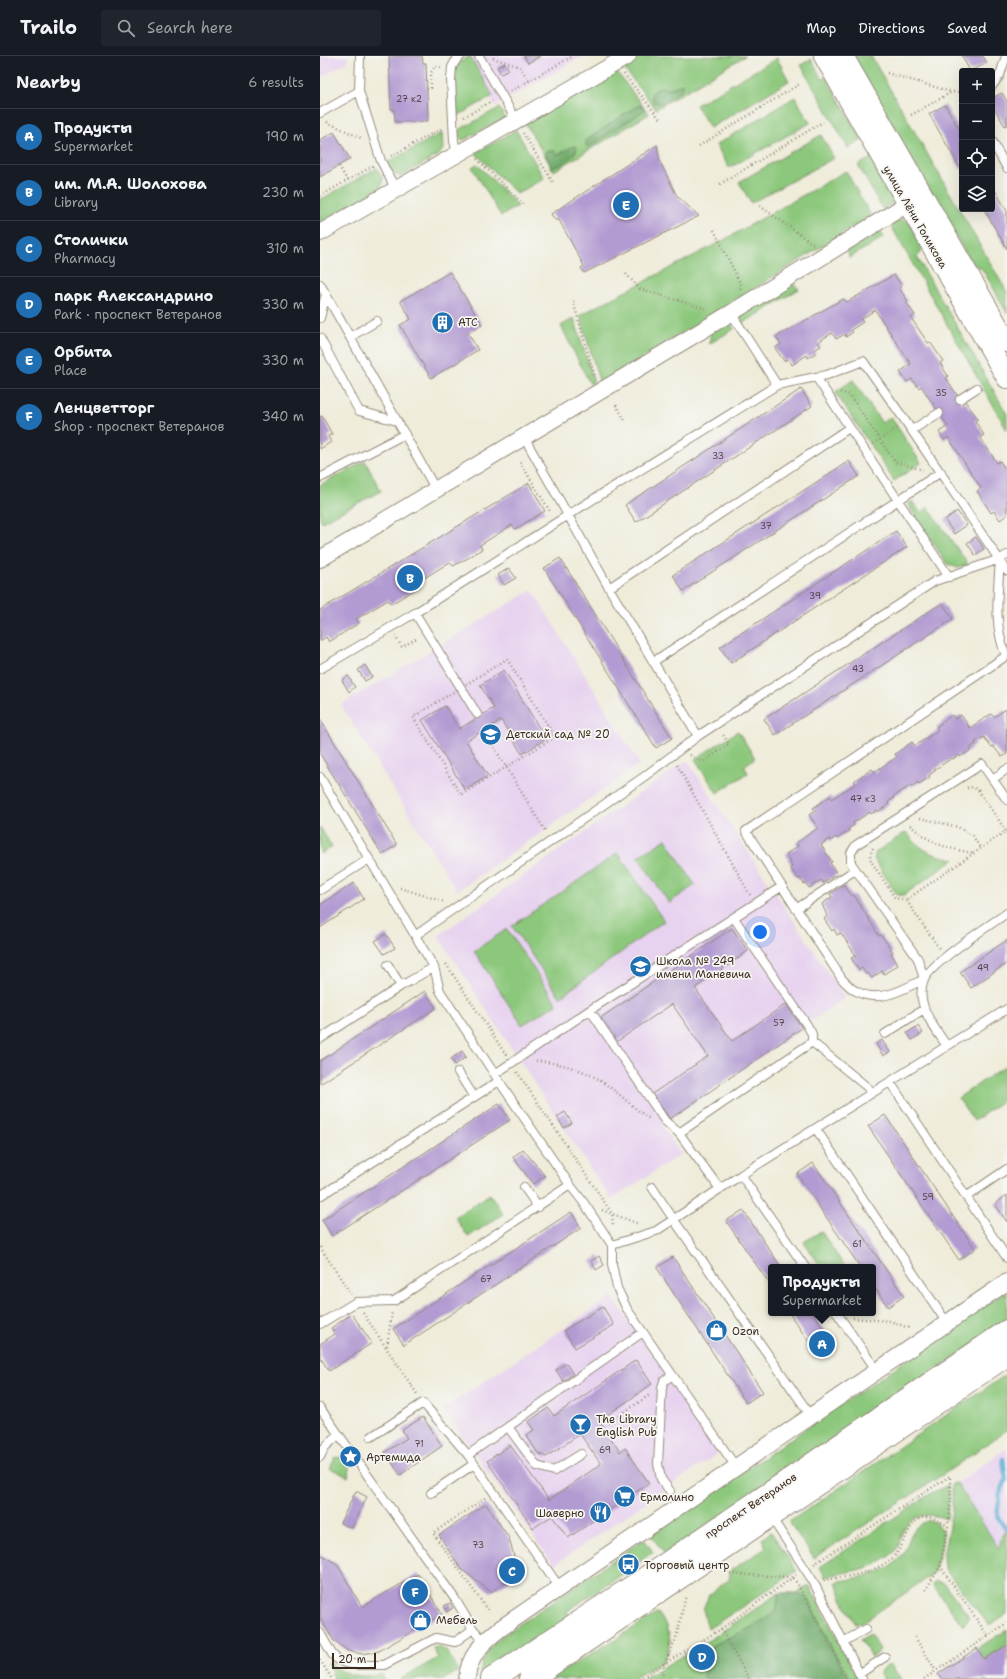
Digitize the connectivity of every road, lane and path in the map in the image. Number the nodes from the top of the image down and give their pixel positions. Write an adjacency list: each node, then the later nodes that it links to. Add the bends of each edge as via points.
1 (360, 56): 15 (lane)
2 (462, 56): 28 (lane, via 452,67 451,80 454,141)
3 (479, 56): 22 (lane)
4 (824, 56): 24 (street, улица Лёни Голикова)
5 (843, 56): 24 (street, улица Лёни Голикова)
6 (1006, 56): 12 (lane, via 1000,76)
7 (490, 57): 11 (path, via 520,67)
8 (622, 60): 21 (path); 22 (street)
9 (434, 67): 14 (path, via 431,73 431,88)
10 (887, 73): 16 (path)
11 (529, 81)
12 (995, 82)
13 (801, 83): 26 (path)
14 (427, 89)
15 (359, 91): 18 (lane); 25 (lane)
16 (952, 92): 17 (path); 19 (path)
17 (959, 92)
18 (320, 113)
19 (911, 115)
20 (320, 119): 25 (path)
21 (660, 119)
22 (516, 120): 28 (street); 32 (path)
23 (823, 122): 33 (path)
24 (882, 142): 35 (street, улица Лёни Голикова)
25 (376, 145): 34 (lane)
26 (700, 146)
27 (995, 146): 30 (lane)
28 (462, 152): 34 (street); 36 (path)
29 (338, 166): 31 (path)
30 (1007, 168)
31 (347, 180)
32 (554, 184)
33 (720, 184)
34 (396, 190): 39 (street)
35 (915, 200): 40 (street); 50 (street, улица Лёни Голикова); 51 (street, улица Лёни Голикова)
36 (523, 204)
37 (760, 206): 40 (path)
38 (714, 230): 45 (path, via 741,284)
39 (320, 233)
40 (827, 254): 45 (street)
41 (626, 274): 45 (path, via 640,289 711,311)
42 (320, 284): 43 (lane)
43 (326, 294): 46 (lane); 48 (lane)
44 (573, 301): 53 (path)
45 (735, 311): 54 (lane); 66 (street, via 586,396)
46 (320, 318)
47 (377, 321): 48 (lane)
48 (350, 337): 61 (lane)
49 (320, 338): 61 (lane, via 359,411)
50 (1007, 342)
51 (1004, 365)
52 (816, 377): 54 (lane); 55 (lane); 62 (lane, via 863,361)
53 (596, 381)
54 (777, 385): 74 (lane)
55 (823, 387): 63 (lane); 67 (path, via 850,395)
56 (976, 388): 57 (lane)
57 (960, 399)
58 (616, 405): 60 (path)
59 (939, 413): 64 (lane)
60 (625, 420)
61 (397, 421): 65 (lane)
62 (906, 422): 64 (lane); 67 (path)
63 (849, 428): 68 (lane); 80 (lane)
64 (912, 430): 70 (lane)
65 (405, 434): 71 (lane); 72 (lane)
66 (524, 437): 72 (street); 74 (lane)
67 (880, 439): 68 (path); 70 (path, via 895,462)
68 (864, 450): 73 (lane)
69 (520, 462): 75 (path)
70 (939, 474): 73 (lane); 76 (lane)
71 (320, 478)
72 (436, 490): 77 (street)
73 (898, 501): 79 (lane); 85 (lane)
74 (568, 515): 75 (lane); 80 (lane)
75 (556, 523): 81 (lane)
76 (1004, 557): 78 (lane); 79 (lane); 84 (lane, via 997,620 999,640)
77 (320, 559)
78 (1007, 571)
79 (949, 577): 89 (lane, via 935,581)
80 (609, 588): 85 (lane)
81 (414, 613): 82 (lane); 83 (lane)
82 (390, 628): 83 (path, via 402,647); 86 (lane)
83 (426, 633): 87 (lane)
84 (1006, 657): 112 (lane, via 746,831)
85 (653, 662): 90 (lane)
86 (320, 669)
87 (460, 688): 88 (lane); 94 (path, via 413,717 461,795); 94 (path, via 507,659 555,737)
88 (477, 714)
89 (716, 724): 90 (lane); 92 (path, via 729,744 703,762)
90 (698, 736): 92 (lane)
91 (492, 744): 94 (path)
92 (679, 750): 93 (lane)
93 (671, 756): 116 (path); 120 (lane)
94 (506, 767): 104 (path)
95 (1007, 769): 97 (lane)
96 (320, 777): 109 (lane)
97 (993, 779): 99 (lane); 110 (lane, via 982,764 856,845 851,853 851,863)
98 (962, 791): 105 (path, via 968,787 978,790)
99 (1007, 800)
100 (926, 814): 101 (path)
101 (920, 818): 102 (path); 107 (path, via 958,827 973,836)
102 (910, 824): 103 (path); 108 (path, via 933,843)
103 (904, 829)
104 (545, 830)
105 (1006, 832): 107 (path)
106 (878, 845): 114 (path, via 872,849 871,861 895,898)
107 (980, 848): 108 (path)
108 (973, 853): 114 (path)
109 (369, 859): 111 (lane); 113 (lane)
110 (855, 870): 117 (lane); 125 (lane, via 918,959)
111 (384, 883): 115 (path); 120 (lane)
112 (781, 887): 116 (lane); 117 (lane)
113 (320, 890)
114 (906, 900): 121 (path)
115 (451, 904)
116 (755, 904): 119 (lane)
117 (796, 909): 125 (lane, via 842,979 855,991 871,997 889,995)
118 (1007, 913): 121 (lane)
119 (734, 918): 129 (lane); 132 (lane, via 807,1025 812,1034)
120 (416, 935): 124 (lane)
121 (945, 957): 125 (lane)
122 (444, 961): 134 (path)
123 (388, 965): 126 (lane)
124 (434, 967): 126 (lane); 136 (lane, via 440,991)
125 (924, 979): 127 (lane)
126 (401, 986): 131 (lane)
127 (924, 1009): 130 (lane); 133 (lane)
128 (1007, 1009): 133 (lane)
129 (590, 1010): 134 (lane); 140 (lane)
130 (885, 1034)
131 (320, 1039)
132 (812, 1042): 138 (lane); 142 (lane)
133 (947, 1046): 137 (lane)
134 (514, 1061): 136 (lane); 140 (path, via 563,1065 585,1072 608,1085 633,1108 650,1119 657,1122); 153 (path)
135 (458, 1072): 139 (lane)
136 (497, 1078): 139 (lane); 145 (lane)
137 (890, 1082): 138 (lane); 150 (lane)
138 (873, 1092): 141 (lane)
139 (474, 1097): 149 (lane)
140 (665, 1121): 142 (lane)
141 (816, 1129): 144 (lane); 166 (lane)
142 (679, 1133): 148 (lane)
143 (1007, 1170): 150 (lane)
144 (741, 1175): 148 (lane); 160 (lane)
145 (570, 1185): 151 (lane); 152 (lane)
146 (652, 1186): 154 (lane)
147 (524, 1187): 152 (lane)
148 (720, 1189): 154 (lane)
149 (320, 1196)
150 (966, 1197): 159 (lane)
151 (584, 1203): 153 (path); 157 (lane)
152 (538, 1207): 162 (lane)
153 (612, 1214): 155 (path); 156 (path)
154 (674, 1220): 156 (lane); 178 (lane)
155 (613, 1226)
156 (656, 1231): 157 (lane)
157 (612, 1245): 170 (lane, via 612,1264 617,1288 627,1309)
158 (320, 1247): 163 (path)
159 (1007, 1258)
160 (803, 1264)
161 (1007, 1282): 166 (street)
162 (394, 1301): 163 (lane); 171 (path)
163 (356, 1302): 167 (lane); 171 (path)
164 (840, 1316): 173 (lane)
165 (847, 1316): 168 (path, via 890,1322)
166 (948, 1323): 173 (street)
167 (320, 1324)
168 (909, 1328)
169 (1007, 1331): 219 (main road, проспект Ветеранов, via 641,1582)
170 (643, 1332): 174 (lane); 180 (lane)
171 (387, 1347): 176 (path)
172 (1007, 1356): 191 (main road, проспект Ветеранов)
173 (877, 1371): 178 (street)
174 (672, 1375): 175 (lane, via 664,1381); 187 (lane)
175 (662, 1387): 179 (path); 188 (lane, via 658,1464 661,1479)
176 (423, 1402): 182 (lane); 184 (lane)
177 (320, 1408): 181 (lane)
178 (811, 1416): 187 (street)
179 (608, 1423)
180 (508, 1427): 183 (lane, via 537,1466 554,1471); 184 (lane)
181 (338, 1434): 185 (lane); 204 (lane, via 455,1599)
182 (371, 1437)
183 (581, 1454)
184 (468, 1455): 186 (lane)
185 (320, 1457)
186 (474, 1464): 189 (lane); 199 (lane)
187 (736, 1467): 199 (street)
188 (670, 1491)
189 (430, 1493)
190 (489, 1496): 202 (path, via 432,1533)
191 (770, 1516): 211 (lane, via 813,1581); 220 (main road, проспект Ветеранов)
192 (948, 1526): 193 (path, via 950,1476); 194 (path); 198 (path, via 928,1516 908,1531 900,1550 890,1561 871,1571)
193 (814, 1564)
194 (940, 1566): 200 (path); 208 (path)
195 (724, 1569): 197 (path, via 730,1574)
196 (799, 1573): 197 (path)
197 (793, 1578): 205 (path); 224 (path)
198 (824, 1580)
199 (560, 1588): 210 (street)
200 (925, 1591)
201 (686, 1594): 214 (path, via 676,1638)
202 (489, 1612)
203 (1007, 1623): 208 (path)
204 (473, 1629): 207 (lane, via 455,1642 436,1638 379,1666 340,1661 332,1654); 210 (lane)
205 (721, 1629): 214 (path); 223 (path)
206 (866, 1629): 211 (lane)
207 (320, 1633)
208 (988, 1636): 215 (path)
209 (915, 1637): 215 (path)
210 (484, 1641): 218 (street, via 467,1670)
211 (843, 1642): 216 (lane)
212 (886, 1657): 216 (lane)
213 (320, 1660): 217 (path)
214 (664, 1665): 221 (path); 222 (path)
215 (936, 1671): 225 (path)
216 (861, 1677)
217 (332, 1679)
218 (467, 1679)
219 (492, 1679)
220 (530, 1679)
221 (639, 1679)
222 (662, 1679)
223 (749, 1679)
224 (848, 1679)
225 (924, 1679)

